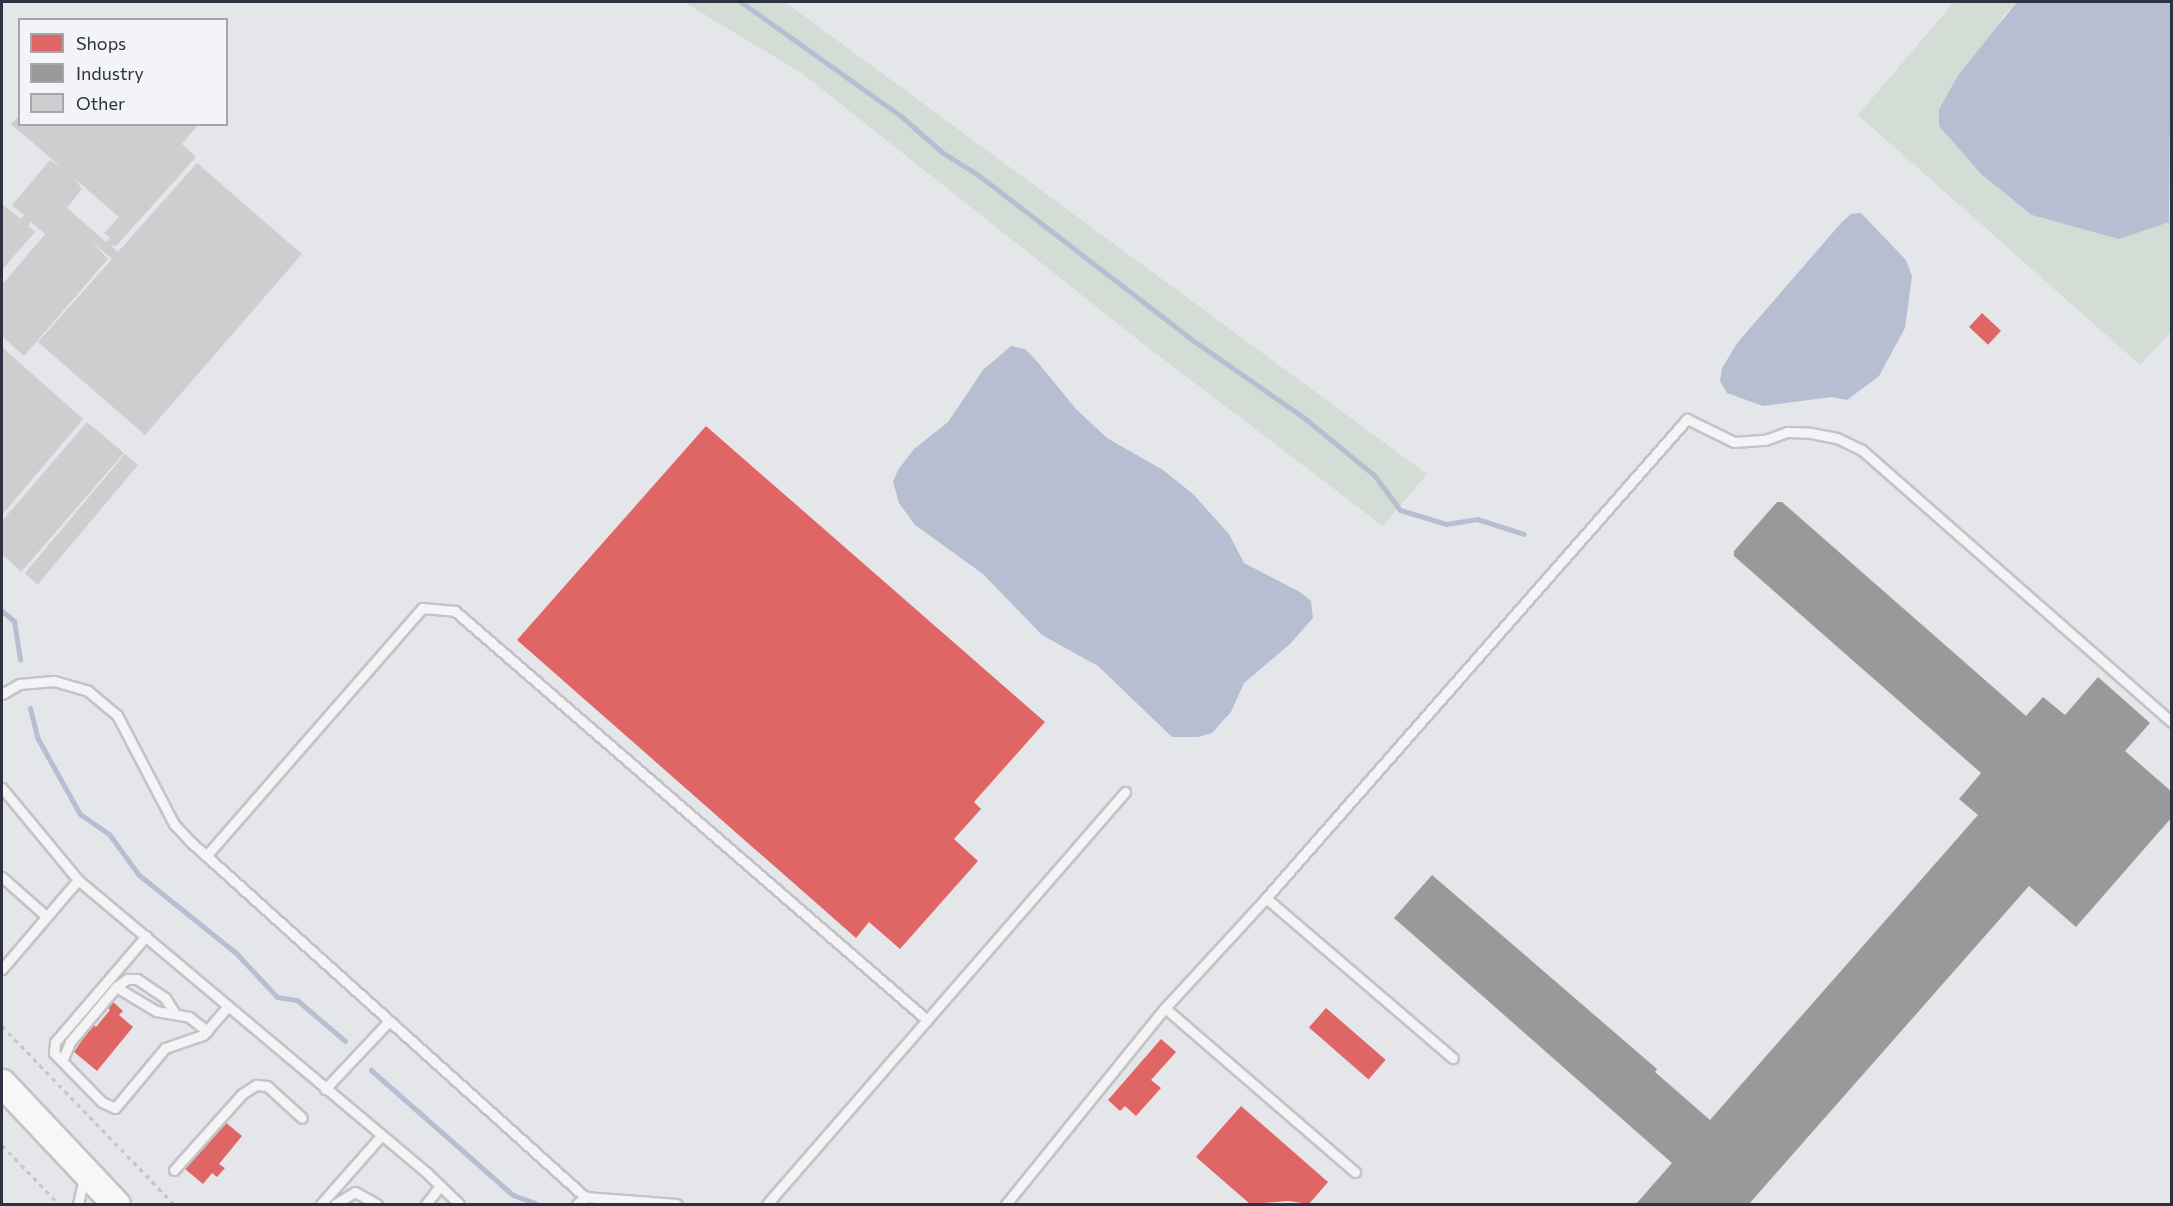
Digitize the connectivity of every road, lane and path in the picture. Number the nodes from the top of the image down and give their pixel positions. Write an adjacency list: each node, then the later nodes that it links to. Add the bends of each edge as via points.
1 (2, 694): 5 (lane, via 19,684 54,681 88,691 117,716 174,824)
2 (2172, 722): 8 (lane, via 1862,450 1836,438 1811,433 1787,432 1765,440 1734,442 1687,419)
3 (2, 790): 7 (lane)
4 (1125, 792): 17 (lane)
5 (206, 856): 16 (lane); 17 (lane, via 422,608 454,611)
6 (2, 877): 9 (lane)
7 (78, 880): 9 (lane); 10 (lane)
8 (1266, 898): 14 (lane); 20 (lane)
9 (47, 917): 11 (lane)
10 (146, 936): 13 (lane); 21 (lane, via 55,1042 54,1053)
11 (2, 969)
12 (116, 987): 15 (lane, via 156,1011); 15 (lane, via 127,979 137,979 165,998); 21 (lane, via 70,1042)
13 (228, 1006): 19 (lane); 23 (lane)
14 (1165, 1008): 29 (lane); 44 (lane)
15 (174, 1012): 19 (lane, via 189,1017)
16 (389, 1020): 23 (lane); 31 (lane)
17 (927, 1020): 43 (lane)
18 (2, 1026): 35 (path)
19 (207, 1031): 21 (lane, via 191,1041 165,1048 115,1108 102,1102)
20 (1453, 1058)
21 (62, 1061)
22 (2, 1083): 28 (main road)
23 (325, 1089): 25 (lane)
24 (302, 1118): 27 (lane, via 267,1086 256,1085 242,1095)
25 (381, 1136): 30 (lane); 36 (lane)
26 (2, 1144): 32 (path)
27 (174, 1170)
28 (85, 1172): 33 (lane); 34 (main road)
29 (1355, 1172)
30 (440, 1186): 39 (lane); 40 (lane)
31 (585, 1197): 41 (lane); 42 (lane)
32 (59, 1204)
33 (78, 1204)
34 (116, 1204)
35 (174, 1204)
36 (321, 1204)
37 (335, 1204): 38 (lane, via 355,1192)
38 (377, 1204)
39 (426, 1204)
40 (459, 1204)
41 (577, 1204)
42 (677, 1204)
43 (766, 1204)
44 (1006, 1204)

